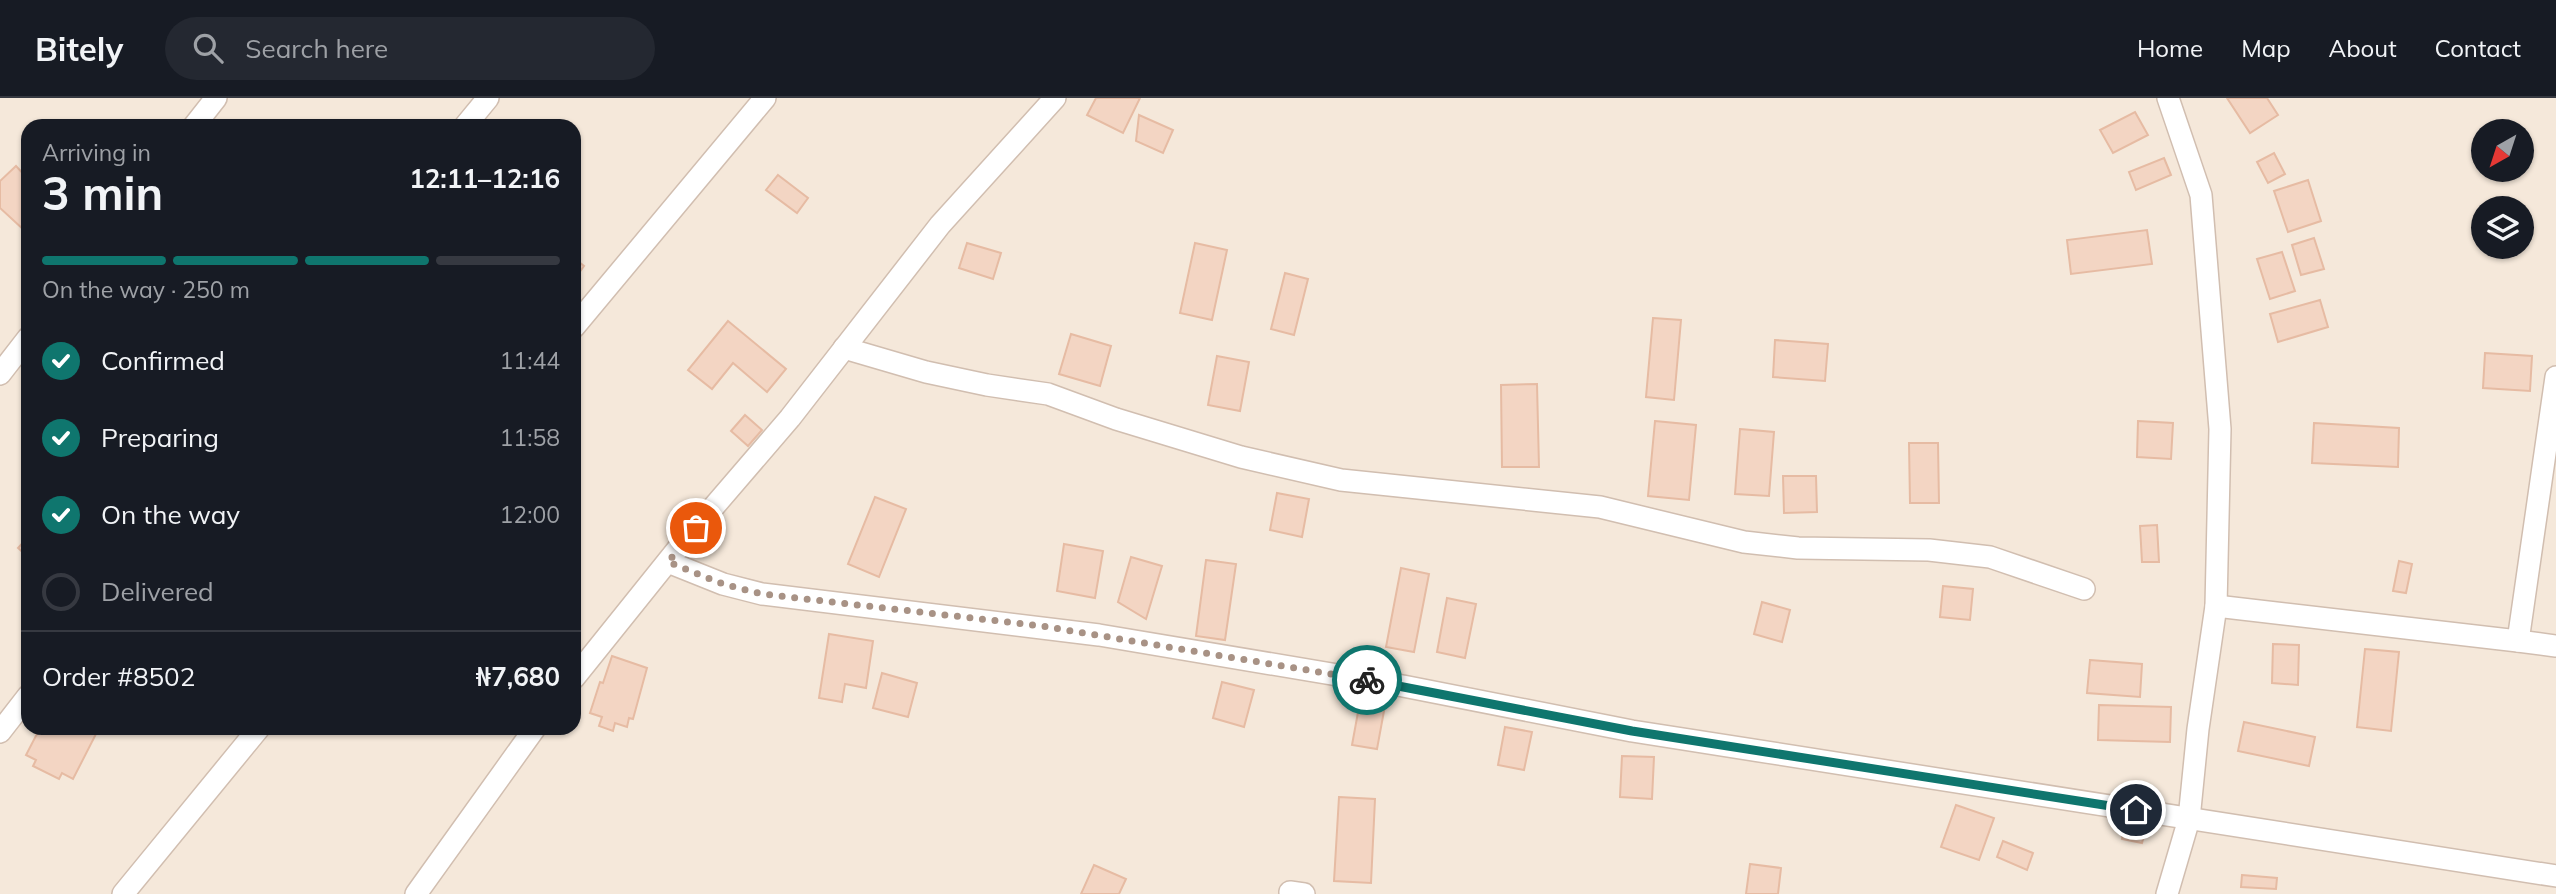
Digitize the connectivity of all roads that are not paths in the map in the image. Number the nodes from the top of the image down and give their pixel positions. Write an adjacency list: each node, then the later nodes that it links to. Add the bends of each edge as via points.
1 (216, 98): 6 (street)
2 (488, 98): 7 (street)
3 (765, 98): 8 (street)
4 (1055, 98): 10 (street, via 940,225)
5 (2168, 98): 15 (street, via 2201,195 2220,429)
6 (200, 119)
7 (471, 119)
8 (581, 319)
9 (21, 347): 11 (street)
10 (844, 348): 13 (street); 14 (street, via 926,372 1048,394 1241,457 1341,480 1600,508 1744,542 1990,557)
11 (0, 374)
12 (2556, 377): 16 (street)
13 (668, 562): 18 (street); 23 (street, via 762,594 1099,635 1403,686 1632,731)
14 (2084, 589)
15 (2216, 606): 16 (street); 23 (street)
16 (2518, 641): 17 (street)
17 (2556, 646)
18 (581, 669)
19 (21, 705): 20 (street)
20 (0, 732)
21 (252, 735): 25 (street)
22 (530, 735): 26 (street)
23 (2189, 819): 24 (street); 27 (street)
24 (2556, 876)
25 (123, 894)
26 (415, 894)
27 (2167, 894)

